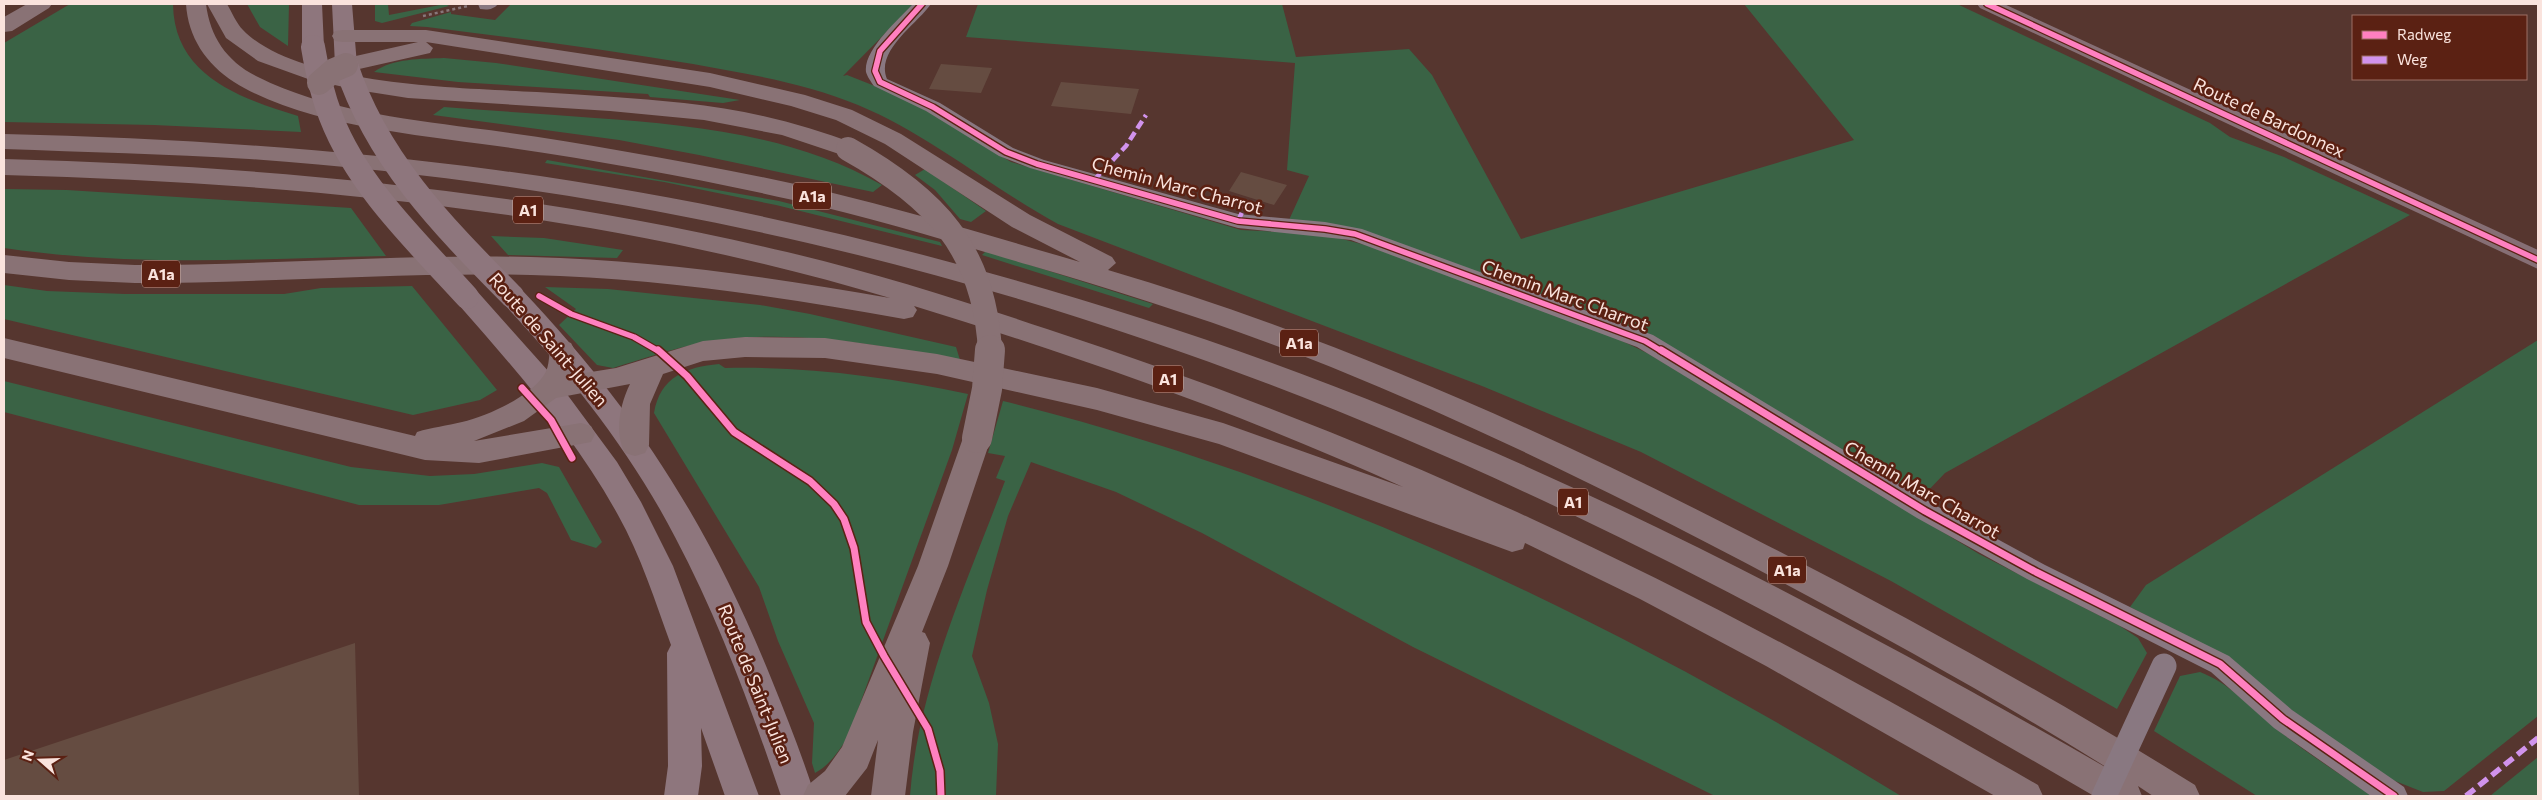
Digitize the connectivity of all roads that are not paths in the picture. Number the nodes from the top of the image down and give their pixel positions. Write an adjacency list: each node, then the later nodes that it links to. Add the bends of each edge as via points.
1 (42, 4): 8 (highway)
2 (196, 4): 16 (highway, A1a, via 201,32 221,62 249,81 296,100 410,126 600,154 807,195 910,220)
3 (217, 4): 28 (highway, bridge, via 232,31 261,54 293,68 382,88 712,114 792,130 848,150 895,175 928,203 955,235 975,272 987,315 990,346 977,438)
4 (312, 4): 11 (main road, Route de Saint-Julien, bridge, via 313,47)
5 (342, 4): 10 (main road, Route de Saint-Julien)
6 (922, 4): 29 (street, Chemin Marc Charrot, via 880,51 874,71 880,82 933,107 1006,152 1036,164 1255,225 1324,227 1355,234 1645,341 1924,511 2036,572)
7 (1990, 4): 14 (street, Route de Bardonnex)
8 (4, 26)
9 (478, 44): 10 (highway); 10 (highway, via 426,36); 16 (highway, via 710,80 828,109 893,139 1049,237)
10 (348, 54): 11 (highway, bridge); 19 (main road, Route de Saint-Julien, bridge, via 355,92 377,138 403,175 463,246)
11 (319, 83): 22 (main road, Route de Saint-Julien, bridge, via 341,139 363,175 396,217)
12 (4, 142): 37 (highway, A1, via 128,144 259,152 488,176 632,198 758,223 989,280 1252,368 1507,472 1770,598 1962,702)
13 (4, 167): 17 (highway, A1, via 140,171 289,181 459,200 557,215 789,262)
14 (2538, 260)
15 (4, 264): 17 (highway, A1a, via 129,274 529,266 610,269 764,285)
16 (1205, 309): 38 (highway, A1a, via 1439,400 1691,520 1927,644)
17 (1039, 334): 26 (highway, A1, via 1228,401 1344,447 1535,532)
18 (4, 348): 24 (highway)
19 (562, 350): 21 (main road, Route de Saint-Julien); 22 (highway, via 565,364)
20 (653, 367): 21 (highway); 25 (highway, via 636,400); 26 (highway, via 703,351 770,346 854,351 972,370 1097,398 1223,434 1315,466)
21 (589, 382): 22 (highway); 25 (main road, Route de Saint-Julien)
22 (548, 389): 23 (main road, Route de Saint-Julien); 24 (highway, via 523,409 479,428 433,440)
23 (581, 434): 24 (highway, via 470,452 425,449); 27 (main road, Route de Saint-Julien, via 631,510 658,566)
24 (398, 442)
25 (635, 446): 32 (main road, Route de Saint-Julien, via 686,528 719,594 776,731)
26 (1682, 605): 35 (highway, A1, via 1872,706)
27 (683, 631): 30 (main road, via 685,766); 31 (main road, Route de Saint-Julien)
28 (910, 636): 33 (highway, via 879,696 855,757 837,782); 34 (highway)
29 (2176, 641): 36 (street, bridge); 39 (street, Chemin Marc Charrot, via 2220,664 2282,719)
30 (681, 796)
31 (742, 796)
32 (798, 796)
33 (820, 796)
34 (888, 796)
35 (2026, 796)
36 (2104, 796)
37 (2125, 796)
38 (2183, 796)
39 (2394, 796)

